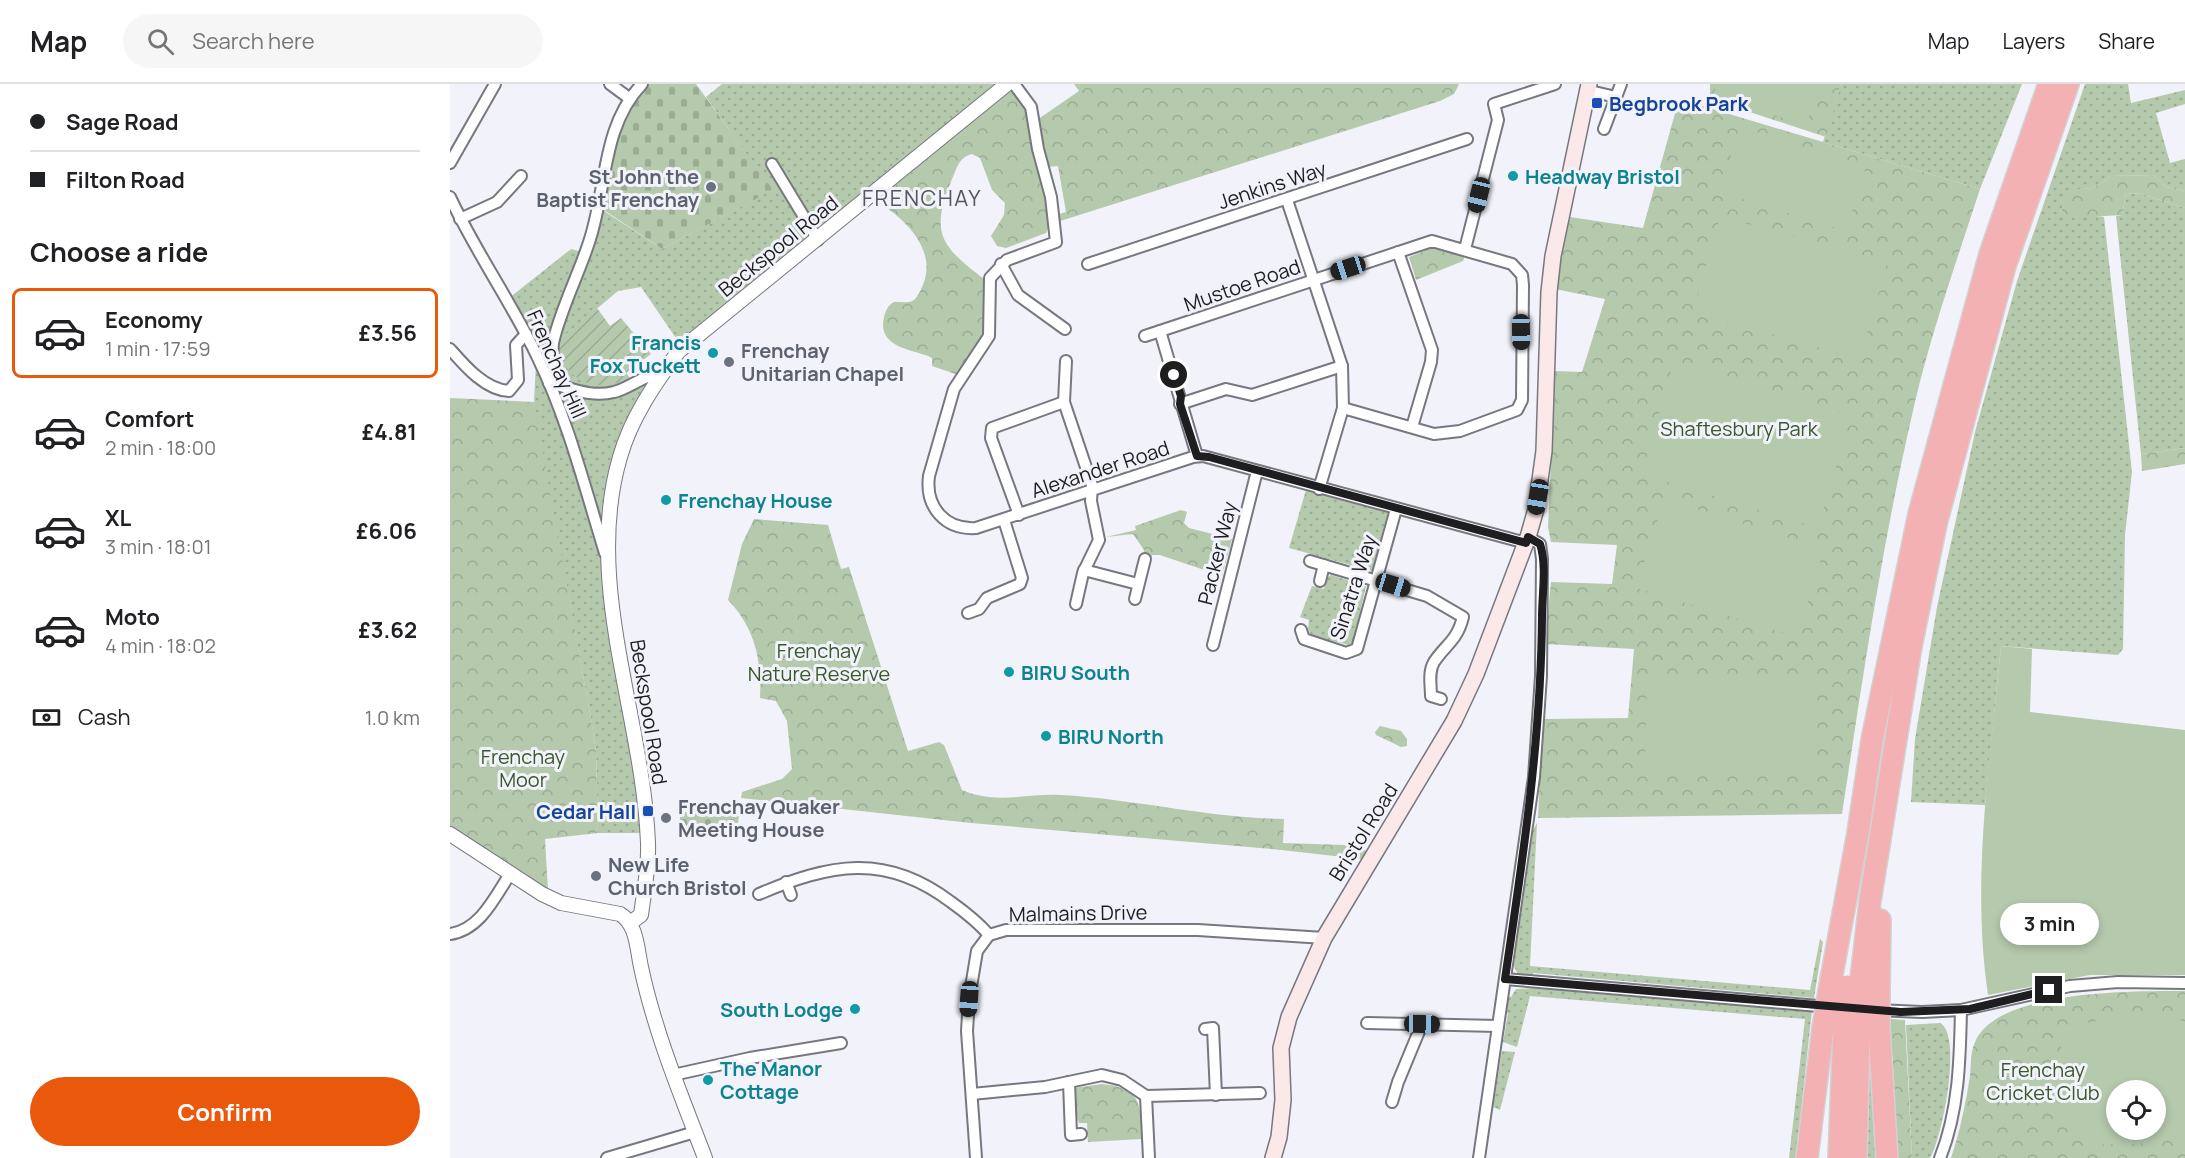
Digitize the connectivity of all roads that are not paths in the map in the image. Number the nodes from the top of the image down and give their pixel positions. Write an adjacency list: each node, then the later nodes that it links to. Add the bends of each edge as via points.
1 (610, 84): 12 (street)
2 (642, 84): 12 (street)
3 (1007, 84): 21 (street, Beckspool Road)
4 (1014, 84): 24 (street, via 1030,107 1051,197 1056,242)
5 (1555, 84): 22 (street, via 1494,104 1498,120)
6 (1622, 84): 11 (street)
7 (2049, 84): 75 (highway, via 1990,254 1919,514 1872,740 1858,833)
8 (2068, 84): 75 (highway, via 2005,266 1936,524 1911,646)
9 (500, 86): 15 (street)
10 (1589, 88): 11 (street); 47 (main road, Bristol Road, via 1553,256 1544,451 1536,509)
11 (1616, 97): 13 (street)
12 (629, 98): 35 (street, via 609,144 591,235 553,344 554,374)
13 (1604, 129)
14 (1467, 139): 19 (street, Jenkins Way)
15 (450, 163)
16 (772, 164): 21 (street)
17 (521, 176): 20 (street, via 497,201)
18 (450, 197): 20 (street, Frenchay Hill)
19 (1287, 200): 25 (street, Jenkins Way); 26 (street)
20 (460, 219): 29 (street, Frenchay Hill)
21 (818, 240): 34 (street, Beckspool Road, via 680,351)
22 (1465, 249): 23 (street, Mustoe Road, via 1431,241); 39 (street, Mustoe Road, via 1512,264 1522,275 1522,405 1516,411 1447,434)
23 (1398, 252): 26 (street, Mustoe Road); 39 (street, via 1432,350)
24 (1001, 264): 27 (street, via 1018,295); 46 (street, Alexander Road, via 990,278 988,288 989,336 954,389 928,491 933,508 951,525 976,528)
25 (1088, 264)
26 (1314, 279): 28 (street, Mustoe Road); 33 (street)
27 (1065, 329)
28 (1160, 331): 30 (street, Mustoe Road); 37 (street, via 1181,396)
29 (526, 334): 31 (street, via 516,345 518,380 508,391 477,376); 35 (street, Frenchay Hill)
30 (1145, 336)
31 (450, 349)
32 (1066, 361): 36 (street)
33 (1342, 366): 37 (street, via 1252,395 1226,389); 38 (street)
34 (662, 375): 35 (street, via 611,393 588,394); 48 (street, Beckspool Road, via 644,403 621,454 612,491)
35 (549, 383): 48 (street, Frenchay Hill)
36 (1064, 402): 43 (street); 45 (street, via 992,428 991,438)
37 (1180, 404): 40 (street)
38 (1343, 408): 39 (street, Mustoe Road); 42 (street)
39 (1412, 428)
40 (1197, 456): 41 (street, Alexander Road); 43 (street, Alexander Road)
41 (1257, 471): 42 (street, Alexander Road); 60 (street, Packer Way)
42 (1319, 489): 44 (street, Alexander Road)
43 (1092, 491): 45 (street, Alexander Road); 52 (street, via 1099,540)
44 (1396, 508): 47 (street, Alexander Road); 53 (street, Sinatra Way)
45 (1019, 515): 46 (street, Alexander Road)
46 (1002, 520): 58 (street, via 1022,578 1020,584 987,598 979,609)
47 (1527, 540): 72 (main road, Bristol Road, via 1476,675 1454,721); 73 (street, via 1537,541 1542,552 1541,676 1534,777)
48 (606, 557): 69 (street, Beckspool Road, via 648,843 641,915)
49 (1145, 559): 55 (street)
50 (1310, 561): 51 (street)
51 (1324, 565): 53 (street); 54 (street)
52 (1084, 570): 55 (street); 57 (street)
53 (1376, 580): 59 (street, Sinatra Way, via 1357,649 1352,653 1304,639); 63 (street, via 1427,596 1462,617 1458,634 1433,663 1431,696)
54 (1320, 581)
55 (1138, 584): 56 (street)
56 (1135, 599)
57 (1076, 604)
58 (968, 613)
59 (1301, 630)
60 (1216, 631): 61 (street); 62 (street, Packer Way)
61 (1227, 634)
62 (1213, 645)
63 (1441, 699)
64 (450, 834): 65 (street)
65 (510, 874): 69 (street, via 561,903 620,914); 70 (street, via 482,916 471,926)
66 (786, 882): 67 (street); 68 (street); 71 (street, via 852,867 892,871 933,889)
67 (759, 894)
68 (790, 895)
69 (630, 923): 83 (street, via 647,995)
70 (450, 934)
71 (989, 935): 72 (street, Malmains Drive, via 1006,930 1198,930); 86 (street, Malmains Drive, via 977,951 969,999 967,1031)
72 (1324, 938): 96 (main road, Bristol Road, via 1289,1017 1281,1048 1283,1100)
73 (1505, 979): 76 (street, via 1901,1012); 79 (street)
74 (2185, 983): 76 (street, via 2070,986)
75 (1854, 987): 81 (highway, bridge); 81 (highway, bridge)
76 (1961, 1010): 102 (street, via 1958,1080)
77 (1367, 1023): 78 (street)
78 (1422, 1024): 79 (street); 87 (street, via 1393,1097)
79 (1498, 1026): 97 (street)
80 (1205, 1029): 88 (street, via 1213,1028)
81 (1851, 1029): 98 (highway); 99 (highway); 100 (highway); 101 (highway)
82 (840, 1043): 83 (street)
83 (674, 1075): 90 (street)
84 (1069, 1082): 86 (street); 89 (street, via 1108,1076 1128,1082); 91 (street, via 1071,1135)
85 (1260, 1093): 88 (street)
86 (972, 1094): 94 (street, Malmains Drive)
87 (1406, 1094)
88 (1216, 1095): 89 (street)
89 (1146, 1096): 95 (street)
90 (695, 1132): 92 (street); 93 (street)
91 (1081, 1134)
92 (608, 1158)
93 (705, 1158)
94 (976, 1158)
95 (1149, 1158)
96 (1273, 1158)
97 (1479, 1158)
98 (1808, 1158)
99 (1839, 1158)
100 (1856, 1158)
101 (1887, 1158)
102 (1940, 1158)

